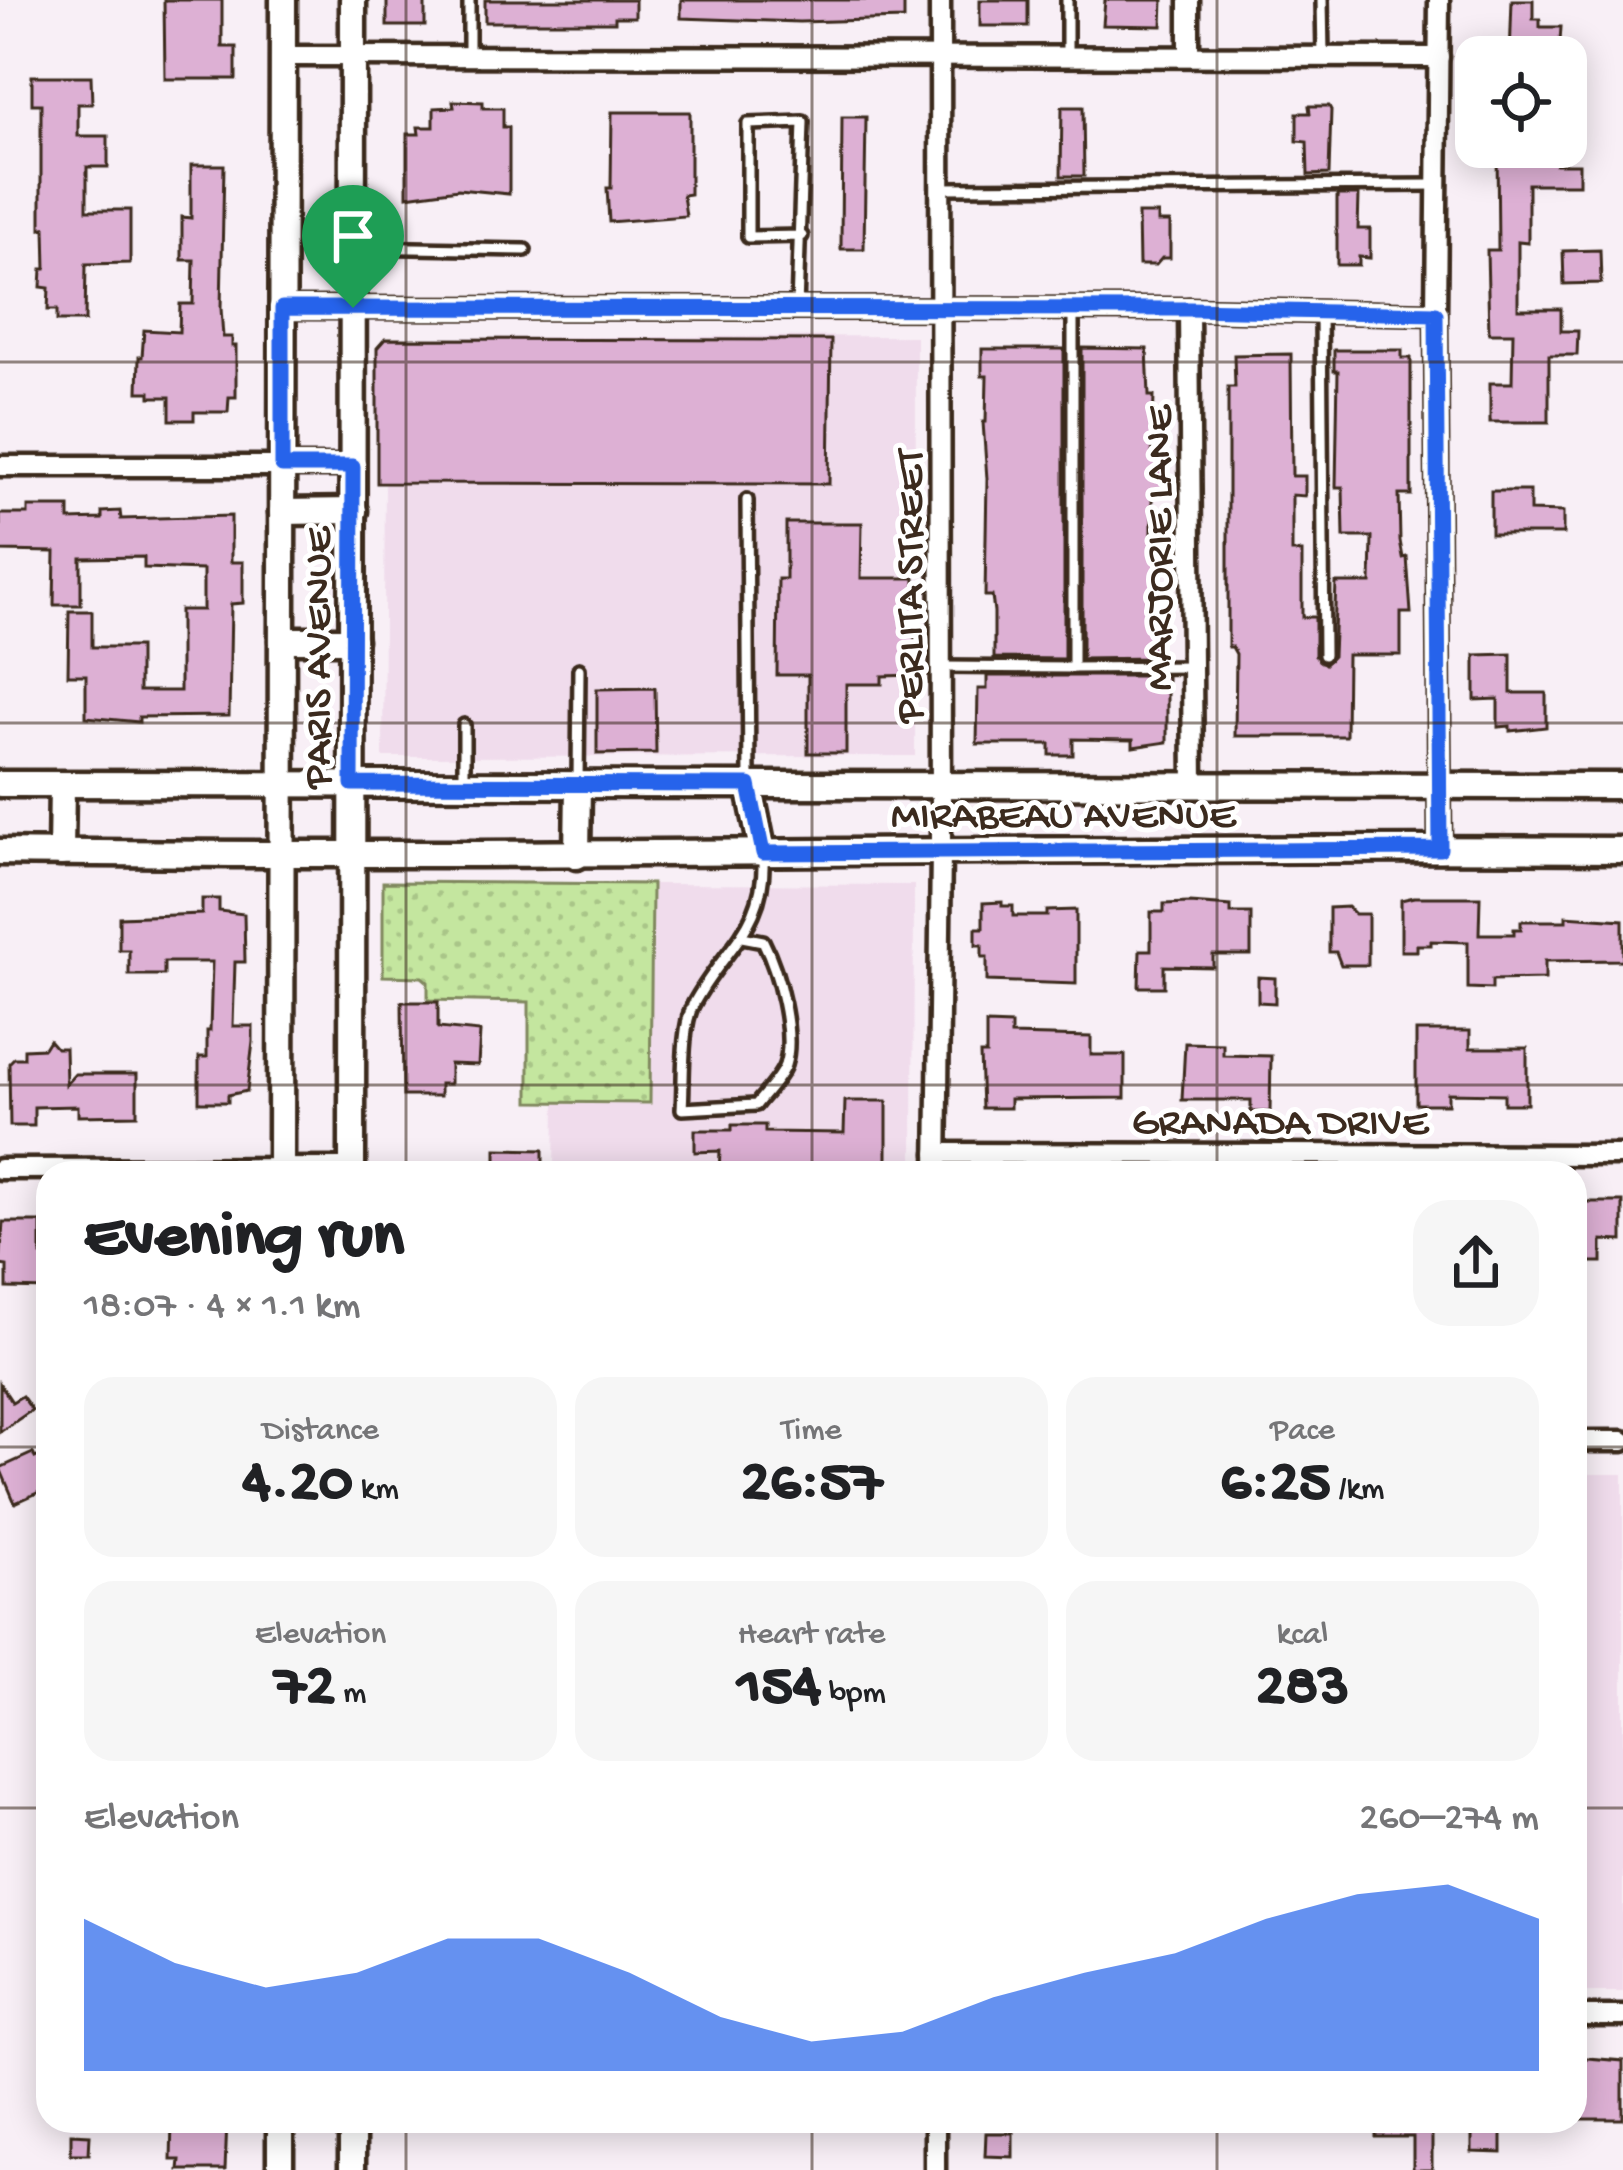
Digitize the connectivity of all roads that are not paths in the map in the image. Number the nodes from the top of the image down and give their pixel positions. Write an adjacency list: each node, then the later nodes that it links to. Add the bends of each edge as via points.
1 (283, 0): 10 (street, PARIS AVENUE)
2 (353, 0): 9 (street, PARIS AVENUE)
3 (469, 0): 11 (lane)
4 (940, 0): 12 (street, PERLITA STREET)
5 (1067, 0): 13 (lane)
6 (1189, 0): 14 (street)
7 (1322, 0): 15 (lane)
8 (1439, 0): 16 (street)
9 (353, 55): 10 (street); 11 (street); 20 (street, PARIS AVENUE)
10 (283, 56): 22 (street, PARIS AVENUE)
11 (469, 56): 12 (street)
12 (940, 56): 13 (street); 18 (street, PERLITA STREET)
13 (1066, 56): 14 (street)
14 (1189, 56): 15 (street)
15 (1323, 56): 16 (street)
16 (1439, 57): 17 (street)
17 (1438, 185): 18 (lane); 29 (street)
18 (941, 188): 26 (street, PERLITA STREET)
19 (802, 236): 19 (lane, via 803,122 748,124 748,237); 24 (lane)
20 (353, 247): 21 (lane); 23 (street, PARIS AVENUE)
21 (525, 250)
22 (282, 308): 23 (street); 31 (street, PARIS AVENUE)
23 (353, 308): 24 (street); 32 (street, PARIS AVENUE)
24 (797, 309): 26 (street)
25 (1189, 309): 27 (street); 28 (street); 40 (street, MARJORIE LANE)
26 (942, 310): 27 (street); 39 (street, PERLITA STREET)
27 (1073, 310): 41 (lane)
28 (1321, 312): 29 (street); 38 (lane)
29 (1436, 314): 51 (street)
30 (0, 466): 31 (street)
31 (282, 466): 32 (street); 35 (street, PARIS AVENUE)
32 (353, 466): 34 (street, PARIS AVENUE)
33 (747, 500): 50 (lane)
34 (354, 511): 35 (street); 37 (street, PARIS AVENUE)
35 (282, 512): 36 (street, PARIS AVENUE)
36 (282, 640): 37 (street); 46 (street, PARIS AVENUE)
37 (352, 640): 47 (street, PARIS AVENUE, via 363,725)
38 (1324, 655)
39 (942, 667): 41 (lane); 53 (street, PERLITA STREET)
40 (1192, 667): 41 (lane); 54 (street, MARJORIE LANE)
41 (1072, 668)
42 (580, 670): 49 (lane)
43 (464, 724): 48 (lane)
44 (0, 784): 45 (street, MIRABEAU AVENUE)
45 (62, 784): 46 (street, MIRABEAU AVENUE); 59 (street)
46 (281, 784): 47 (street, MIRABEAU AVENUE); 62 (street, PARIS AVENUE)
47 (352, 784): 48 (street, MIRABEAU AVENUE); 61 (street, PARIS AVENUE)
48 (464, 784): 49 (street, MIRABEAU AVENUE)
49 (578, 784): 50 (street, MIRABEAU AVENUE); 63 (street)
50 (749, 785): 53 (street, MIRABEAU AVENUE); 60 (street)
51 (1440, 786): 52 (street, MIRABEAU AVENUE); 54 (street, MIRABEAU AVENUE); 55 (street)
52 (1623, 786)
53 (941, 787): 54 (street, MIRABEAU AVENUE); 56 (street, PERLITA STREET)
54 (1193, 787)
55 (1440, 849): 56 (street, MIRABEAU AVENUE); 57 (street, MIRABEAU AVENUE)
56 (941, 850): 60 (street, MIRABEAU AVENUE); 68 (street, PERLITA STREET)
57 (1623, 850)
58 (0, 852): 59 (street, MIRABEAU AVENUE)
59 (61, 853): 62 (street, MIRABEAU AVENUE)
60 (763, 853): 63 (street, MIRABEAU AVENUE); 64 (lane, via 764,881)
61 (352, 855): 62 (street, MIRABEAU AVENUE); 63 (street, MIRABEAU AVENUE); 67 (street, PARIS AVENUE)
62 (281, 856): 66 (street, PARIS AVENUE)
63 (577, 856)
64 (742, 937): 64 (lane, via 691,1009 682,1109 756,1105 785,1066 772,958 763,941)
65 (1623, 1155): 69 (street, GRANADA DRIVE)
66 (281, 1161)
67 (352, 1161)
68 (937, 1161)
69 (1108, 1161)
70 (0, 1169): 71 (street)
71 (36, 1169)
72 (1587, 1441): 73 (street)
73 (1623, 1441)
74 (1587, 2016): 75 (street)
75 (1623, 2016)
76 (280, 2133): 79 (street)
77 (352, 2133): 80 (street)
78 (935, 2133): 81 (street)
79 (280, 2170)
80 (352, 2170)
81 (935, 2170)

